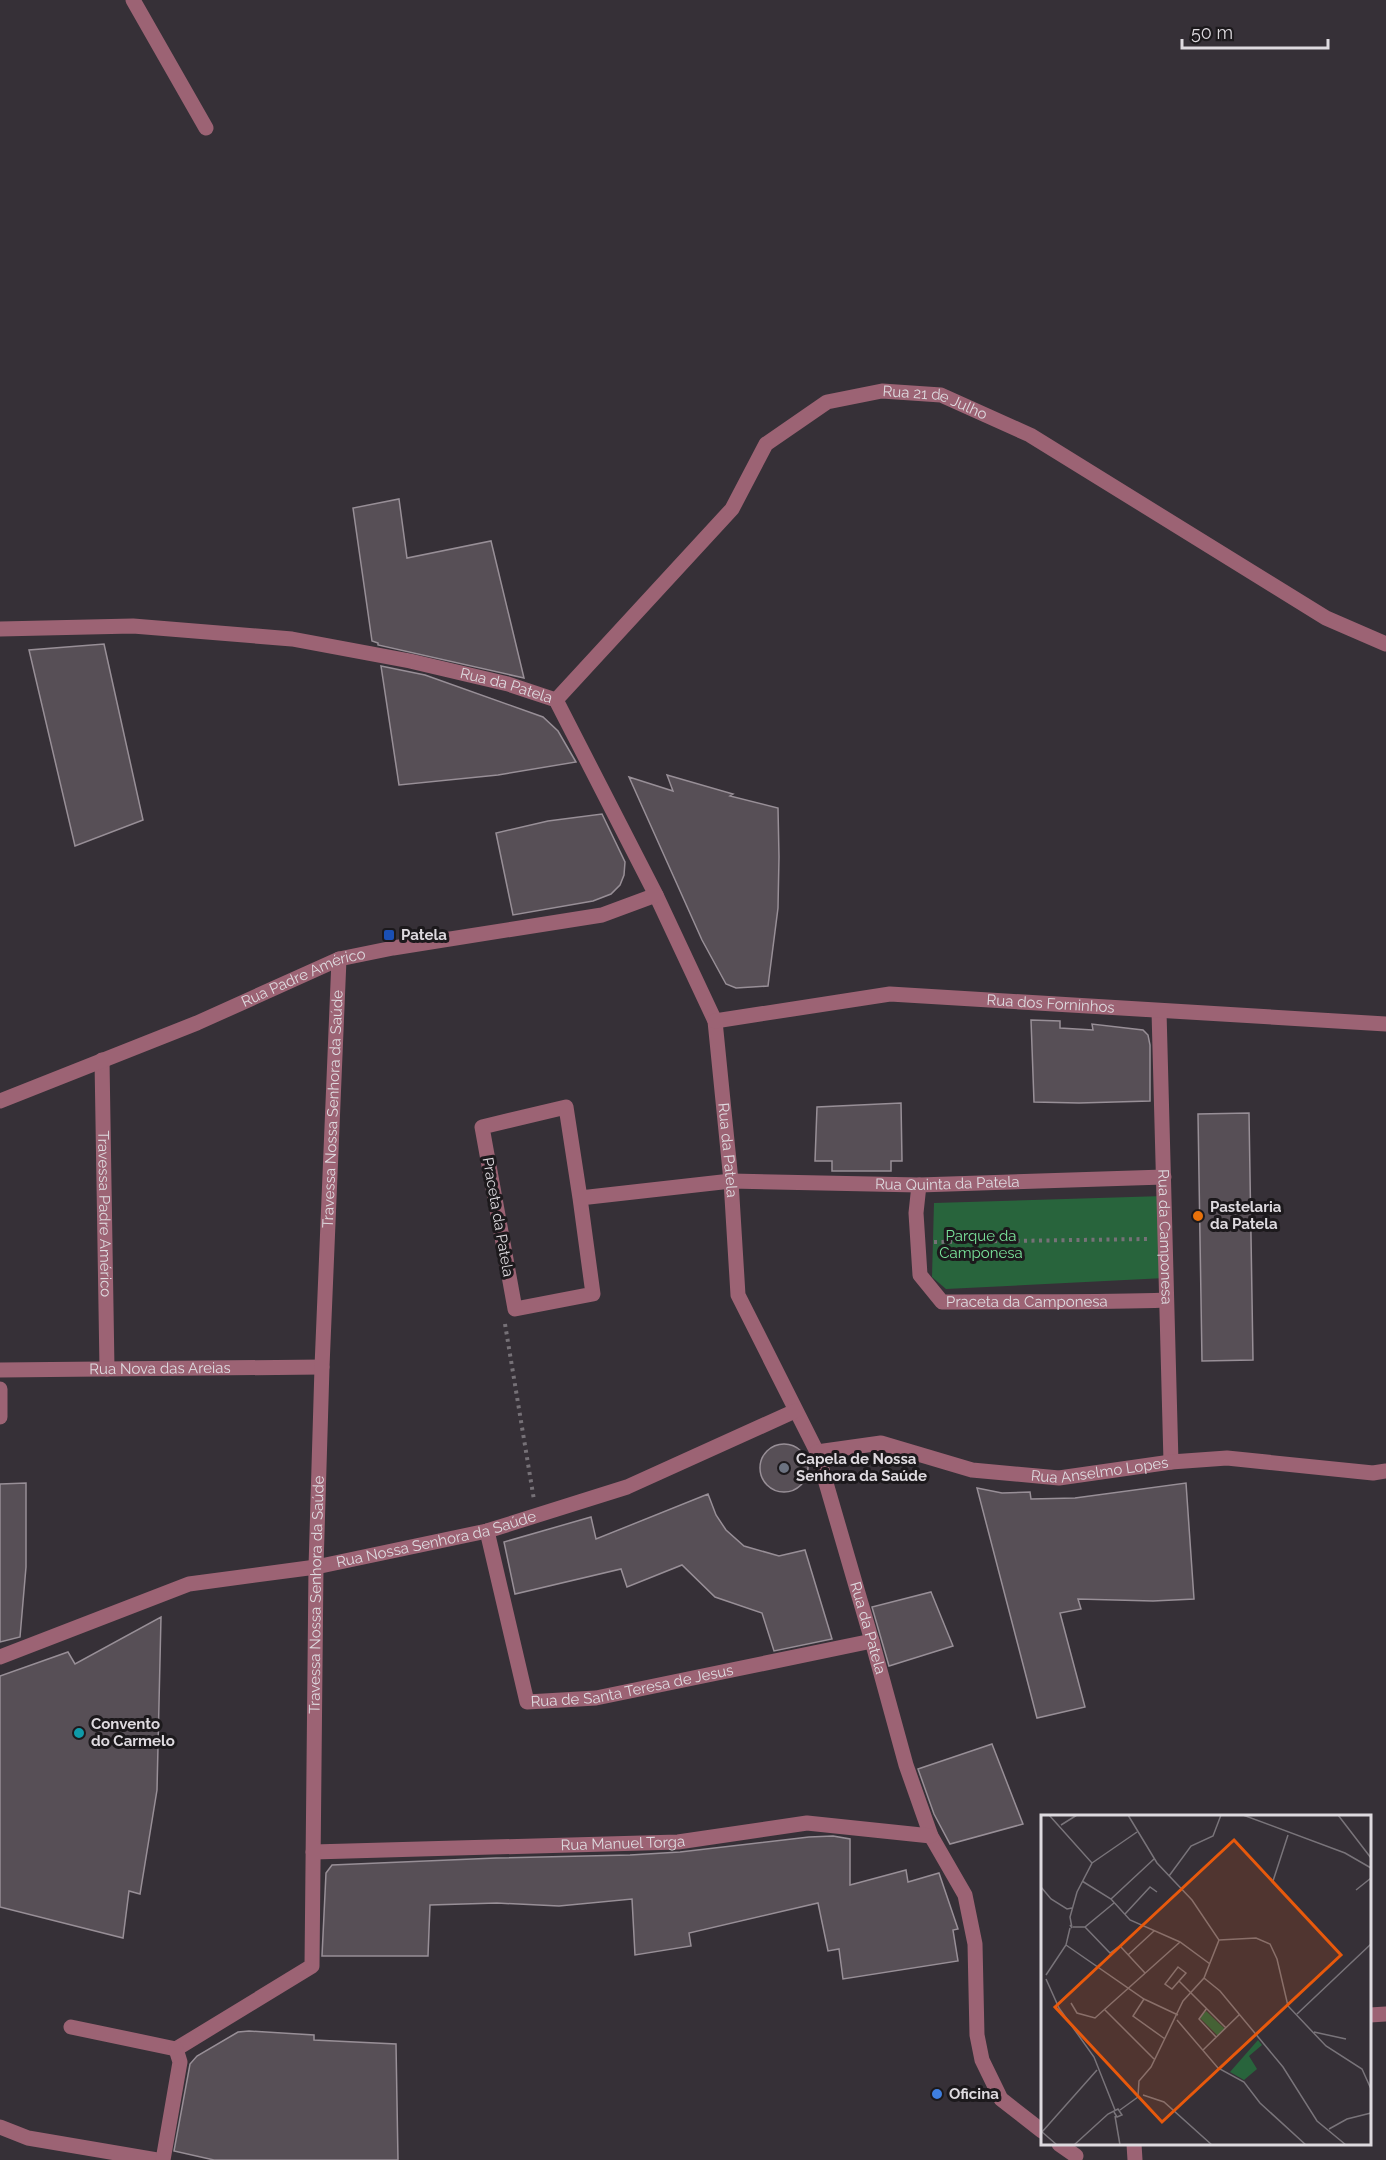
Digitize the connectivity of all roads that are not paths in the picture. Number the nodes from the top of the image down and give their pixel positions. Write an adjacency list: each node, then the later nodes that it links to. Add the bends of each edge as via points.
1 (133, 0): 2 (street)
2 (206, 128)
3 (0, 629): 5 (street, Rua da Patela, via 133,626 292,639 410,661)
4 (1386, 644): 5 (street, Rua 21 de Julho, via 1326,618 1030,435 940,395 882,391 827,402 766,444 732,509)
5 (556, 699): 6 (street, Rua da Patela)
6 (656, 895): 7 (street, Rua Padre Américo, via 602,915); 9 (street, Rua da Patela)
7 (339, 959): 11 (street, Rua Padre Américo, via 197,1023); 18 (street, Travessa Nossa Senhora da Saúde)
8 (1159, 1011): 9 (street, Rua dos Forninhos, via 891,994); 10 (street, Rua dos Forninhos); 13 (street, Rua da Camponesa)
9 (715, 1021): 14 (street, Rua da Patela)
10 (1386, 1024)
11 (102, 1060): 12 (street, Rua Padre Américo); 19 (street, Travessa Padre Américo)
12 (0, 1101)
13 (1164, 1177): 15 (street, Rua Quinta da Patela); 17 (street, Rua da Camponesa)
14 (731, 1181): 15 (street, Rua Quinta da Patela); 16 (street); 22 (street, Rua da Patela, via 738,1295)
15 (919, 1185): 17 (street, Praceta da Camponesa, via 916,1213 920,1275 942,1302)
16 (580, 1198): 16 (street, Praceta da Patela, via 593,1294 514,1309 482,1127 566,1107)
17 (1166, 1300): 25 (street, Rua da Camponesa)
18 (322, 1367): 19 (street, Rua Nova das Areias); 28 (street, Travessa Nossa Senhora da Saúde)
19 (107, 1369): 20 (street, Rua Nova das Areias)
20 (0, 1370)
21 (0, 1389): 23 (street)
22 (795, 1411): 24 (street, Rua da Patela); 27 (street, Rua Nossa Senhora da Saúde, via 627,1487)
23 (0, 1417)
24 (817, 1452): 25 (street, Rua Anselmo Lopes, via 881,1443 972,1470 1059,1478); 29 (street, Rua da Patela)
25 (1171, 1462): 26 (street, Rua Anselmo Lopes, via 1227,1458 1373,1473)
26 (1386, 1471)
27 (487, 1531): 28 (street, Rua Nossa Senhora da Saúde); 29 (street, Rua de Santa Teresa de Jesus, via 527,1702 596,1698)
28 (316, 1566): 30 (street, Rua Nossa Senhora da Saúde, via 189,1584); 32 (street, Travessa Nossa Senhora da Saúde)
29 (872, 1641): 31 (street, Rua da Patela, via 906,1765)
30 (0, 1657)
31 (931, 1836): 32 (street, Rua Manuel Torga, via 807,1823 678,1842); 38 (street, Rua da Patela, via 964,1895 975,1944 977,2035 982,2060 1001,2099)
32 (313, 1852): 36 (street, Travessa Nossa Senhora da Saúde, via 312,1966)
33 (1386, 2014): 34 (street)
34 (1371, 2015)
35 (71, 2027): 36 (street)
36 (176, 2049): 43 (street, via 180,2062)
37 (0, 2127): 42 (street, via 28,2138)
38 (1041, 2129)
39 (1061, 2145): 41 (street)
40 (1134, 2145): 44 (street)
41 (1076, 2153)
42 (157, 2160)
43 (163, 2160)
44 (1135, 2160)

